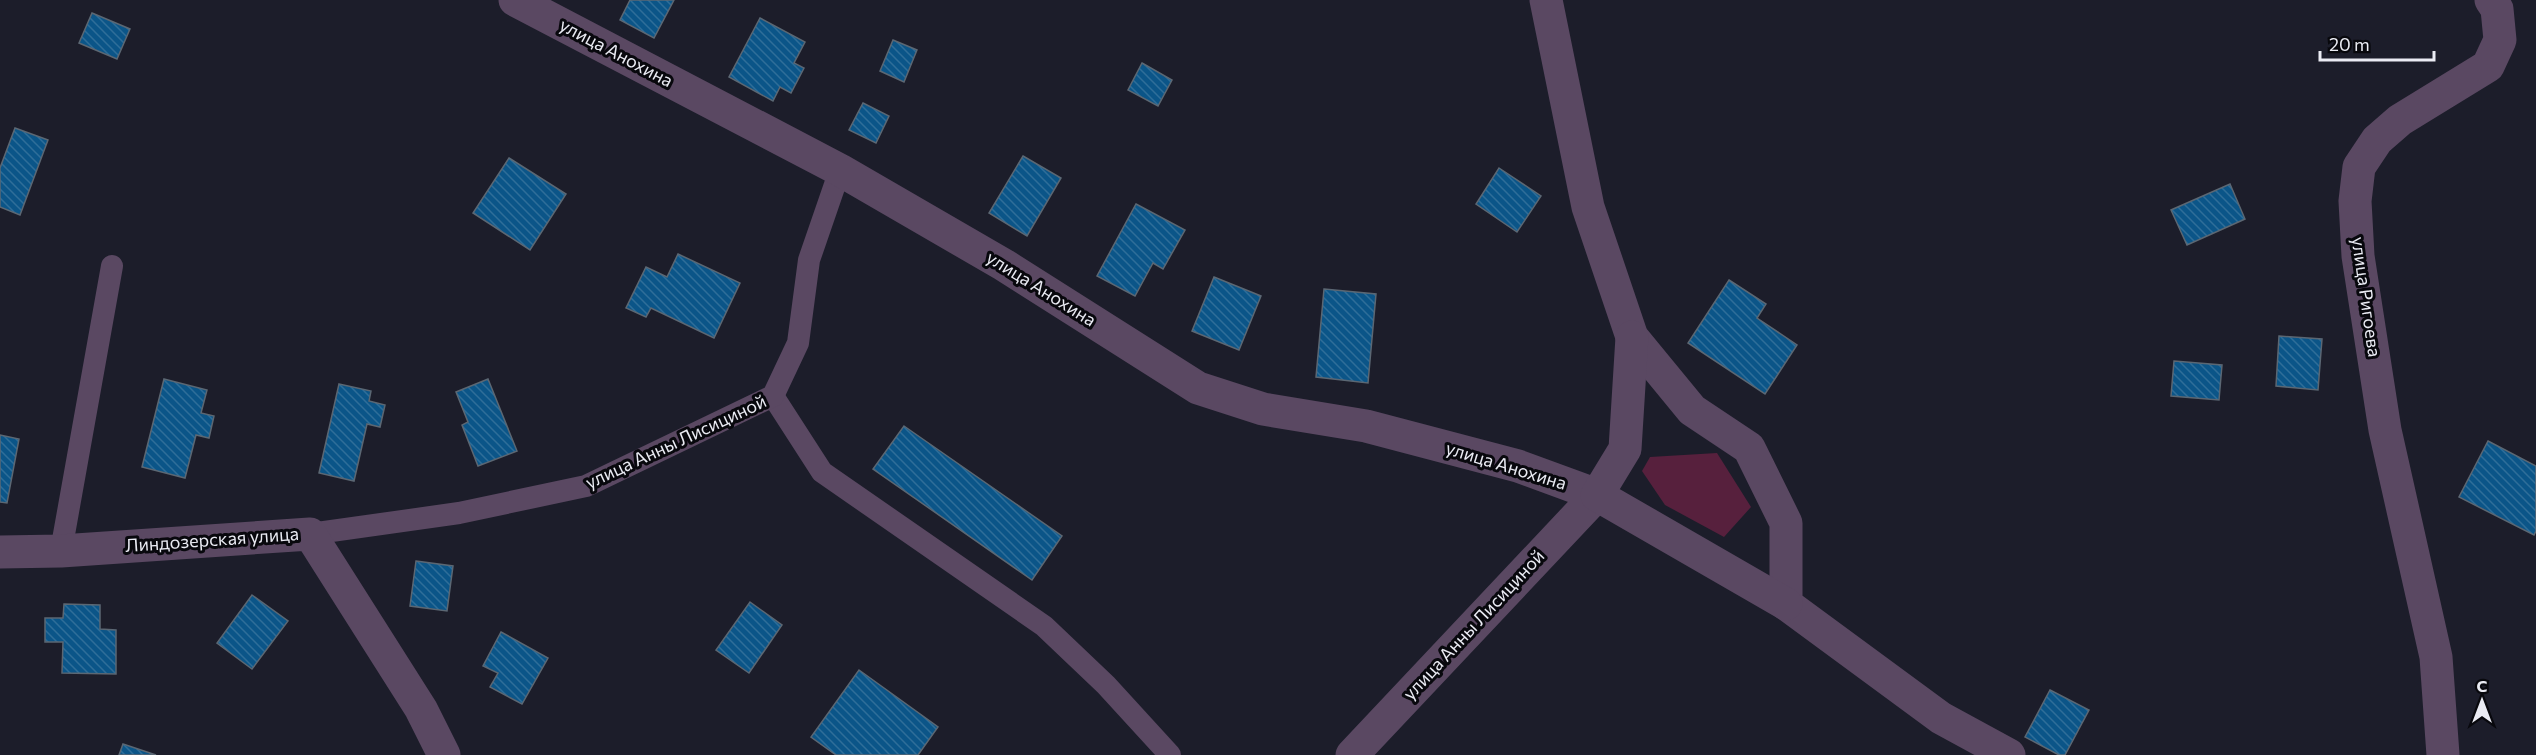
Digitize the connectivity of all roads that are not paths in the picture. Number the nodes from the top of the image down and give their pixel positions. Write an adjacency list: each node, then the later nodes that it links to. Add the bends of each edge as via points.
1 (516, 0): 4 (street, улица Анохина)
2 (1546, 0): 6 (street, via 1588,207)
3 (2491, 0): 17 (street, улица Ригоева, via 2497,9 2500,40 2488,66 2400,120 2377,140 2359,167 2355,201 2358,256 2385,430 2436,657)
4 (840, 170): 7 (lane, улица Анны Лисициной, via 809,260 798,343); 8 (street, улица Анохина, via 1004,265 1198,388 1263,409 1366,426 1496,460)
5 (112, 266): 10 (lane)
6 (1632, 337): 8 (street, via 1625,449); 12 (street, via 1692,410 1749,448 1786,523)
7 (773, 396): 9 (lane, улица Анны Лисициной, via 586,486 459,513); 14 (lane, via 822,472 1044,626 1106,685)
8 (1597, 495): 12 (street, улица Анохина); 15 (street, улица Анны Лисициной)
9 (310, 534): 10 (street, Линдозерская улица); 13 (street, Линдозерская улица, via 421,709)
10 (61, 551): 11 (street, Линдозерская улица)
11 (0, 552)
12 (1786, 604): 16 (street, улица Анохина, via 1941,718)
13 (444, 755)
14 (1170, 755)
15 (1352, 755)
16 (2009, 755)
17 (2444, 755)

